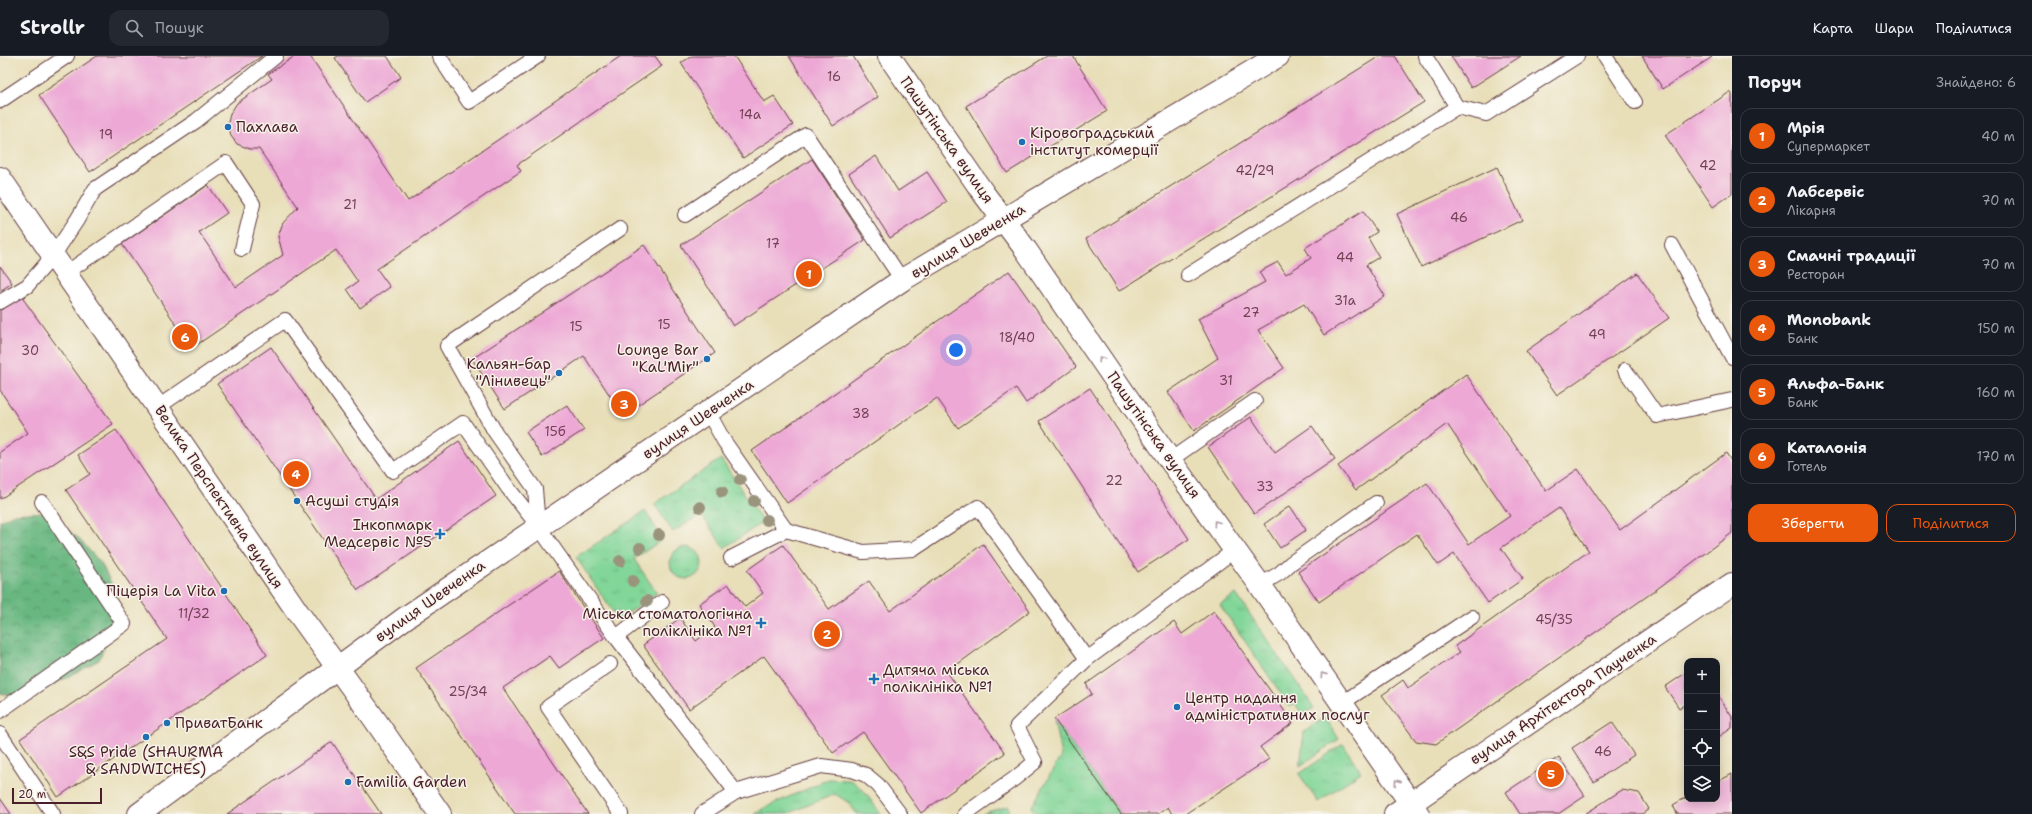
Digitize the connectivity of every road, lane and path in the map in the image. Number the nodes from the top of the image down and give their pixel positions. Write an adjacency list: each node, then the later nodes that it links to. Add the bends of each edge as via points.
1 (67, 56): 10 (lane)
2 (276, 56): 19 (lane, via 196,121 94,189)
3 (439, 56): 4 (lane, via 470,102)
4 (538, 56)
5 (889, 56): 15 (main road, Пашутінська вулиця)
6 (1278, 56): 15 (main road, вулиця Шевченка)
7 (1425, 56): 12 (lane)
8 (1577, 56): 12 (lane, via 1486,114)
9 (1605, 56): 11 (lane)
10 (0, 101)
11 (1635, 102)
12 (1457, 107): 21 (lane)
13 (0, 178): 19 (main road, Велика Перспективна вулиця)
14 (685, 215): 22 (lane, via 806,135)
15 (1003, 219): 22 (main road, вулиця Шевченка); 30 (main road, Пашутінська вулиця, one-way to 15)
16 (620, 229): 33 (lane, via 448,346 495,432 534,489)
17 (1672, 245): 24 (lane)
18 (242, 249): 20 (lane, via 253,204 226,163)
19 (53, 256): 20 (main road, Велика Перспективна вулиця); 23 (lane, via 27,286)
20 (66, 273): 28 (main road, Велика Перспективна вулиця)
21 (1188, 275)
22 (902, 280): 29 (main road, вулиця Шевченка)
23 (0, 302)
24 (1732, 357)
25 (1625, 370): 26 (lane, via 1656,416)
26 (1732, 400)
27 (1255, 401): 30 (lane)
28 (158, 407): 33 (lane, via 285,320 393,471 463,423); 44 (main road, Велика Перспективна вулиця)
29 (708, 412): 33 (main road, вулиця Шевченка); 34 (lane, via 724,441)
30 (1170, 460): 35 (main road, Пашутінська вулиця, one-way to 30)
31 (42, 502): 46 (lane, via 124,624)
32 (1376, 503): 38 (lane)
33 (538, 526): 41 (lane); 44 (main road, вулиця Шевченка)
34 (786, 530): 36 (lane); 42 (lane, via 863,552 914,549 978,507)
35 (1235, 550): 38 (main road, Пашутінська вулиця); 42 (lane)
36 (731, 558)
37 (1732, 584): 49 (main road, вулиця Архітектора Паученка)
38 (1260, 585): 45 (main road, Пашутінська вулиця, one-way to 38)
39 (662, 602): 41 (lane)
40 (1472, 617): 45 (lane)
41 (616, 636): 48 (lane)
42 (1087, 659): 56 (lane, via 1017,726 1035,762)
43 (610, 664): 53 (lane, via 548,707)
44 (337, 667): 50 (main road, вулиця Шевченка); 52 (main road, Велика Перспективна вулиця)
45 (1342, 703): 49 (main road, Пашутінська вулиця, one-way to 45)
46 (0, 710)
47 (0, 734): 51 (lane)
48 (736, 792): 54 (lane); 55 (lane, via 821,766 852,770 866,775 878,784)
49 (1408, 810)
50 (146, 812)
51 (53, 814)
52 (440, 814)
53 (621, 814)
54 (702, 814)
55 (900, 814)
56 (965, 814)

